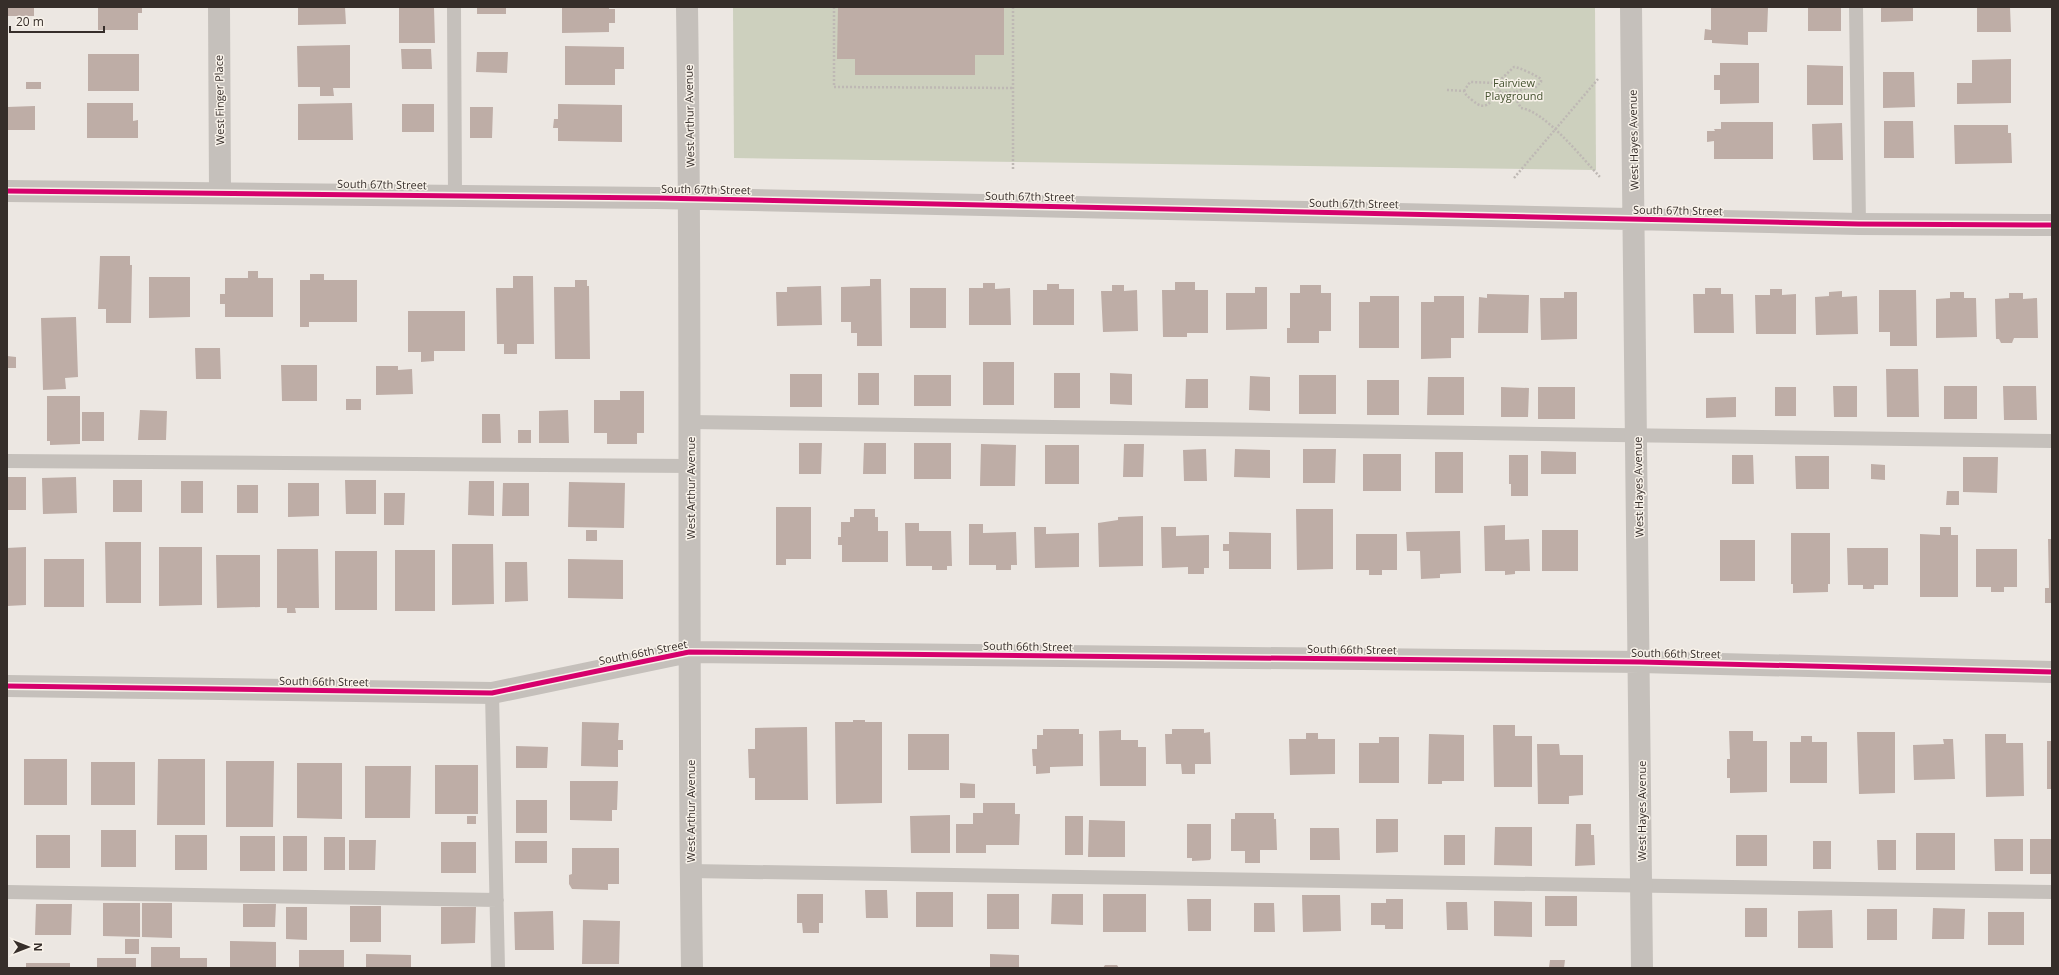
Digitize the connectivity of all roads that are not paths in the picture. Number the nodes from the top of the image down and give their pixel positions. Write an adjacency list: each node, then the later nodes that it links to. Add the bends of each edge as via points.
1 (218, 7): 7 (street, West Finger Place)
2 (454, 7): 8 (lane)
3 (687, 7): 9 (street, West Arthur Avenue)
4 (1631, 7): 10 (street, West Hayes Avenue)
5 (1856, 7): 11 (lane)
6 (7, 191): 7 (street, South 67th Street)
7 (220, 192): 8 (street, South 67th Street)
8 (455, 194): 9 (street, South 67th Street)
9 (689, 199): 10 (street, South 67th Street); 13 (street, West Arthur Avenue)
10 (1634, 219): 11 (street, South 67th Street); 14 (street, West Hayes Avenue)
11 (1859, 224): 12 (street, South 67th Street)
12 (2052, 225)
13 (690, 422): 14 (lane); 17 (street, West Arthur Avenue)
14 (1637, 436): 15 (lane); 19 (street, West Hayes Avenue)
15 (2052, 442)
16 (7, 462): 17 (lane)
17 (691, 466): 18 (street, West Arthur Avenue)
18 (689, 652): 19 (street, South 66th Street); 22 (street, South 66th Street); 23 (street, West Arthur Avenue)
19 (1640, 662): 20 (street, South 66th Street); 24 (street, West Hayes Avenue)
20 (2052, 672)
21 (7, 686): 22 (street, South 66th Street)
22 (492, 693): 27 (lane)
23 (690, 871): 24 (lane); 29 (street, West Arthur Avenue)
24 (1642, 886): 26 (lane); 30 (street, West Hayes Avenue)
25 (7, 892): 27 (lane)
26 (2052, 892)
27 (497, 900): 28 (lane)
28 (498, 968)
29 (692, 968)
30 (1642, 968)

